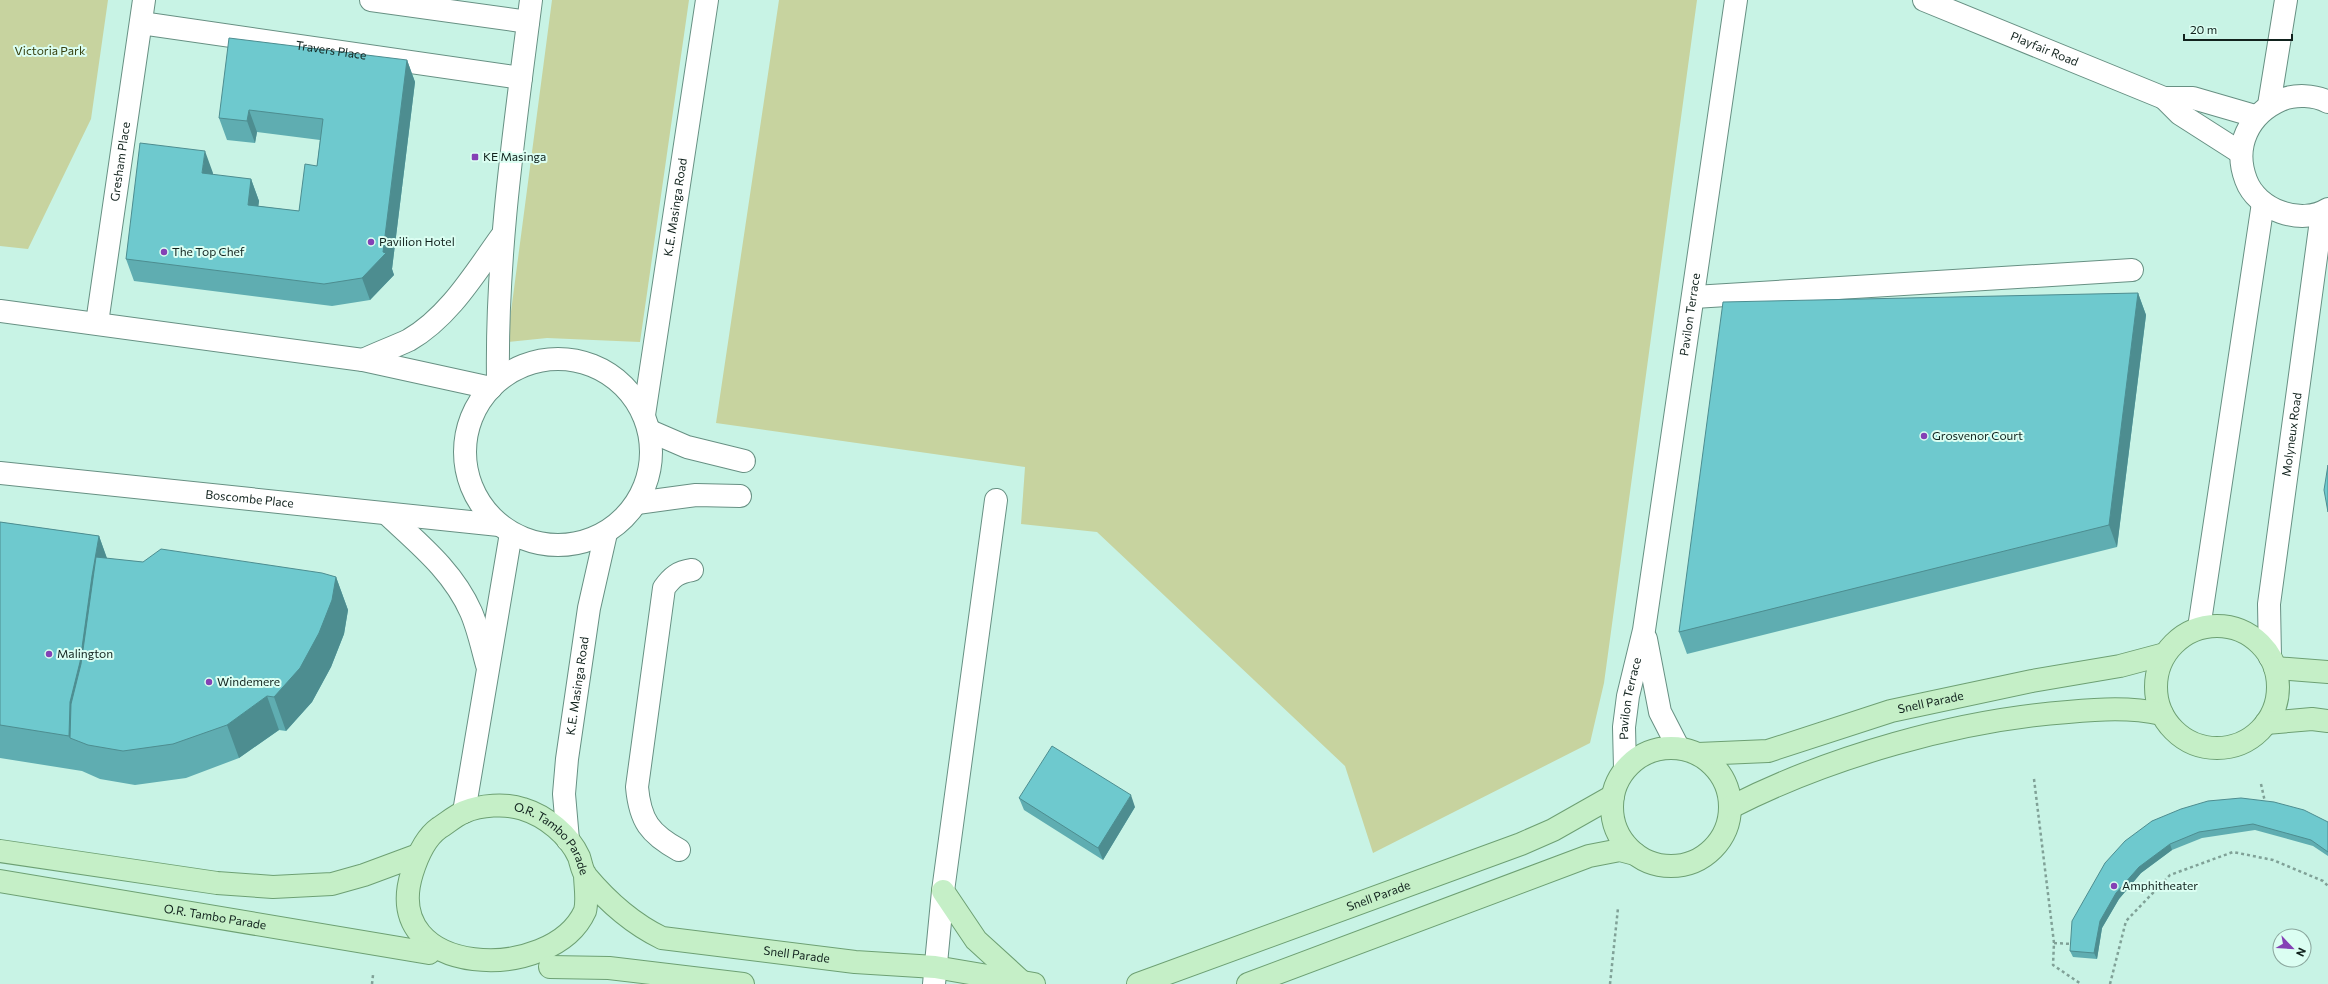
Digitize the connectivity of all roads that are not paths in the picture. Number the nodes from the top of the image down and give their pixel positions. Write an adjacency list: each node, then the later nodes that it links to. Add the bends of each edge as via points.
1 (144, 0): 9 (street, Gresham Place)
2 (371, 0): 8 (street)
3 (531, 0): 8 (street)
4 (707, 0): 24 (street, K.E. Masinga Road)
5 (1736, 0): 19 (street, Pavilon Terrace)
6 (1924, 0): 11 (street, Playfair Road)
7 (2286, 0): 13 (street)
8 (528, 22): 10 (street)
9 (141, 23): 10 (street, Travers Place); 21 (street, Gresham Place)
10 (521, 78): 17 (street)
11 (2164, 98): 13 (street, Playfair Road, via 2193,98); 14 (street, Playfair Road, via 2180,114)
12 (2328, 102): 13 (street, via 2305,96 2287,98)
13 (2262, 111): 14 (street, via 2246,133)
14 (2241, 153): 15 (street, via 2246,181)
15 (2263, 203): 16 (street, via 2281,213 2302,216); 34 (street)
16 (2325, 211): 37 (street, Molyneux Road, via 2269,604)
17 (501, 237): 22 (street, via 455,300 432,322 409,339); 23 (street)
18 (2132, 270): 19 (street)
19 (1694, 297): 35 (street, Pavilon Terrace)
20 (0, 311): 21 (street)
21 (97, 323): 22 (street)
22 (363, 360): 23 (street)
23 (494, 384): 24 (street, via 519,367 543,359 568,358 592,364 614,376 631,393); 31 (street, via 474,413 465,443 467,474 479,502)
24 (647, 423): 25 (street, via 687,447); 29 (street, via 652,456 647,480)
25 (744, 462)
26 (0, 473): 30 (street, Boscombe Place)
27 (740, 496): 29 (street, via 696,495)
28 (996, 500): 56 (street)
29 (637, 503): 32 (street, via 623,520)
30 (387, 514): 31 (street, Boscombe Place); 38 (street, via 449,574 462,594 472,613)
31 (505, 529): 32 (street, via 534,543 558,546 583,542); 38 (street)
32 (606, 533): 49 (street, K.E. Masinga Road, via 589,608 567,759 564,794)
33 (692, 570): 50 (street, via 681,572 671,578 664,588 637,787 638,803 643,818 653,833)
34 (2199, 628): 36 (main road, via 2184,636); 37 (main road, via 2216,625 2232,627 2247,633 2261,644)
35 (1644, 630): 43 (street, Pavilon Terrace, via 1660,712); 45 (street, Pavilon Terrace, via 1628,696 1624,727)
36 (2166, 654): 40 (main road, via 2157,673 2156,693); 44 (main road, Snell Parade, via 2120,666 2032,681 1890,711 1768,752)
37 (2273, 663): 39 (main road); 42 (main road, via 2278,682 2277,696)
38 (489, 672): 48 (street)
39 (2328, 672)
40 (2162, 714): 42 (main road, via 2172,728 2186,739 2203,746 2220,748 2238,744 2254,735); 47 (main road, via 2120,708 2014,717 1933,735 1843,760 1764,790)
41 (2328, 721): 42 (main road)
42 (2266, 723)
43 (1678, 747): 44 (main road, Snell Parade); 45 (main road, Snell Parade, via 1654,749)
44 (1698, 754): 47 (main road, Snell Parade, via 1716,767 1727,786)
45 (1625, 768): 46 (main road, Snell Parade)
46 (1613, 796): 52 (main road, Snell Parade, via 1611,810 1615,827 1623,842); 62 (main road, Snell Parade, via 1553,830 1521,844)
47 (1731, 807): 52 (main road, Snell Parade, via 1727,826 1719,842 1705,855 1688,864 1670,866 1651,863)
48 (464, 812): 49 (main road, O.R. Tambo Parade, via 492,806 522,808 547,820); 53 (main road, O.R. Tambo Parade, via 434,832)
49 (568, 840): 54 (main road, O.R. Tambo Parade)
50 (680, 850)
51 (0, 851): 53 (main road, via 217,883 273,887 332,884)
52 (1635, 854): 63 (main road, Snell Parade, via 1620,850 1589,856)
53 (418, 855): 57 (main road, O.R. Tambo Parade, via 409,885 409,909 416,932)
54 (585, 874): 58 (main road, Snell Parade, via 631,920 662,938 855,962); 61 (main road, O.R. Tambo Parade, via 586,909 574,942 541,971 610,968)
55 (0, 881): 57 (main road, O.R. Tambo Parade)
56 (942, 892): 58 (street); 60 (main road, via 976,940)
57 (429, 953): 59 (main road, O.R. Tambo Parade, via 455,973)
58 (935, 976): 60 (main road, Snell Parade)
59 (474, 979)
60 (1028, 983)
61 (743, 984)
62 (1138, 984)
63 (1248, 984)

